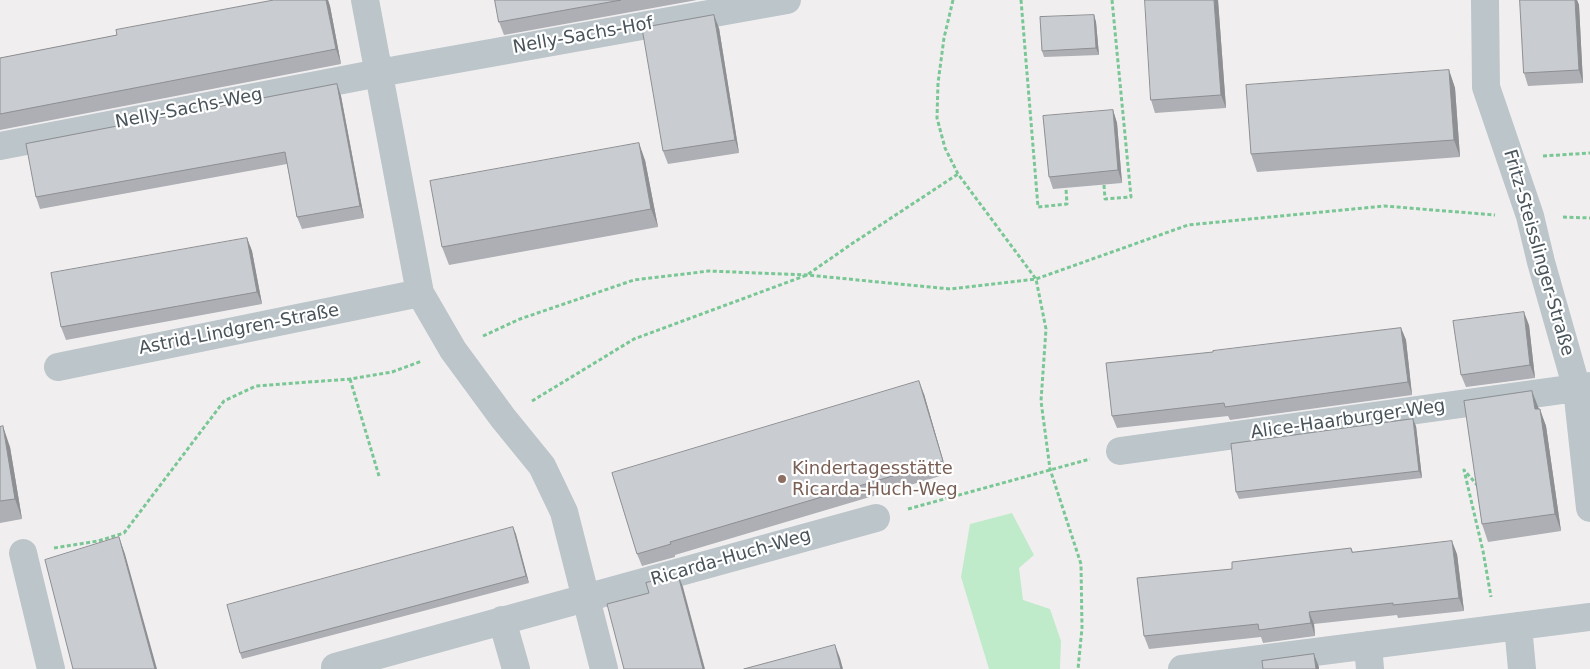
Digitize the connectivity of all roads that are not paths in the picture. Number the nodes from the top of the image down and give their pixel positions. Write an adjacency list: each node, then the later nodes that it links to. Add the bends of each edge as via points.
1 (364, 0): 4 (street)
2 (787, 0): 4 (street, Nelly-Sachs-Hof)
3 (1485, 0): 8 (street, Fritz-Steisslinger-Straße, via 1486,87)
4 (379, 73): 5 (street, Nelly-Sachs-Weg); 6 (street)
5 (0, 146)
6 (420, 293): 7 (street, Astrid-Lindgren-Straße); 13 (street, via 453,350 542,466 564,512)
7 (58, 367)
8 (1584, 387): 9 (street, Alice-Haarburger-Weg); 10 (street, Fritz-Steisslinger-Straße)
9 (1120, 451)
10 (1590, 508)
11 (876, 518): 13 (street, Ricarda-Huch-Weg)
12 (23, 553): 18 (street)
13 (586, 599): 15 (street, Ricarda-Huch-Weg); 21 (street)
14 (1590, 617): 16 (street)
15 (502, 620): 19 (street, Ricarda-Huch-Weg); 20 (street)
16 (1508, 628): 17 (street); 23 (street)
17 (1369, 657): 22 (street)
18 (51, 669)
19 (336, 669)
20 (516, 669)
21 (604, 669)
22 (1182, 669)
23 (1522, 669)

